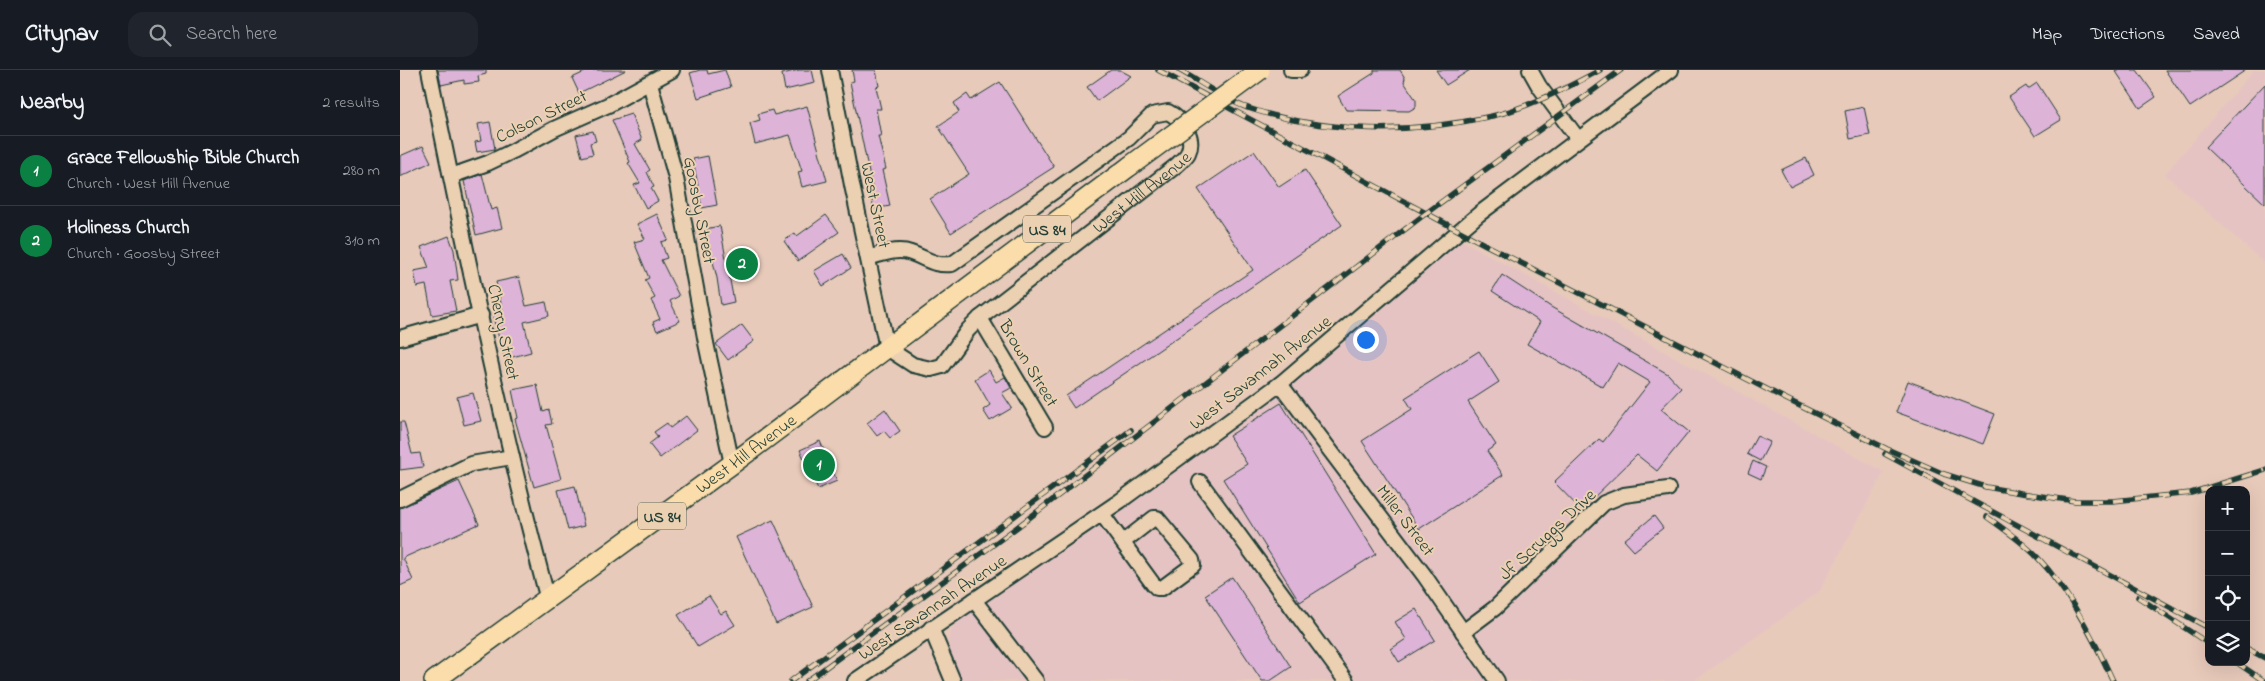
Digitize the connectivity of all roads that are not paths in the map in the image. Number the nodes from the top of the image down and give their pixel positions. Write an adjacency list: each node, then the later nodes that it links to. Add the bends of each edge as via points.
1 (429, 70): 11 (street, Cherry Street)
2 (672, 70): 9 (street, Colson Street)
3 (830, 70): 12 (street, West Street)
4 (1260, 70): 16 (highway, West Hill Avenue / US 84, bridge)
5 (1291, 70): 6 (street)
6 (1300, 70)
7 (1530, 70): 10 (street)
8 (1671, 70): 10 (street, West Savannah Avenue)
9 (650, 83): 11 (street, Colson Street, via 513,152); 20 (street, Goosby Street, via 676,178)
10 (1578, 139): 17 (street, West Savannah Avenue, via 1479,214)
11 (451, 176): 13 (street, Cherry Street)
12 (868, 258): 14 (street, West Hill Avenue, via 901,251 940,266 952,264 1129,138 1152,115 1168,112 1180,119 1189,142 1188,153 1177,165); 16 (street, West Street)
13 (481, 315): 15 (street); 19 (street, Cherry Street)
14 (980, 318): 16 (street, West Hill Avenue, via 942,366 931,370 913,365); 18 (street, Brown Street)
15 (400, 338)
16 (887, 348): 20 (highway, West Hill Avenue / US 84)
17 (1280, 384): 24 (street, West Savannah Avenue); 29 (street, Miller Street)
18 (1045, 427)
19 (512, 457): 23 (street, via 471,464); 26 (street, Cherry Street)
20 (732, 464): 26 (highway, West Hill Avenue / US 84)
21 (1200, 482): 34 (street)
22 (1668, 489): 29 (street, Jf Scruggs Drive, via 1624,495 1604,503 1495,608)
23 (400, 498)
24 (1102, 514): 25 (street); 27 (street, West Savannah Avenue)
25 (1123, 542): 25 (street, via 1157,588 1162,588 1193,565 1157,518)
26 (548, 600): 30 (highway, West Hill Avenue / US 84)
27 (974, 600): 28 (street, West Savannah Avenue); 33 (street)
28 (931, 628): 31 (street, West Savannah Avenue); 32 (street)
29 (1463, 632): 35 (street, Miller Street)
30 (434, 681)
31 (855, 681)
32 (952, 681)
33 (1036, 681)
34 (1346, 681)
35 (1498, 681)

